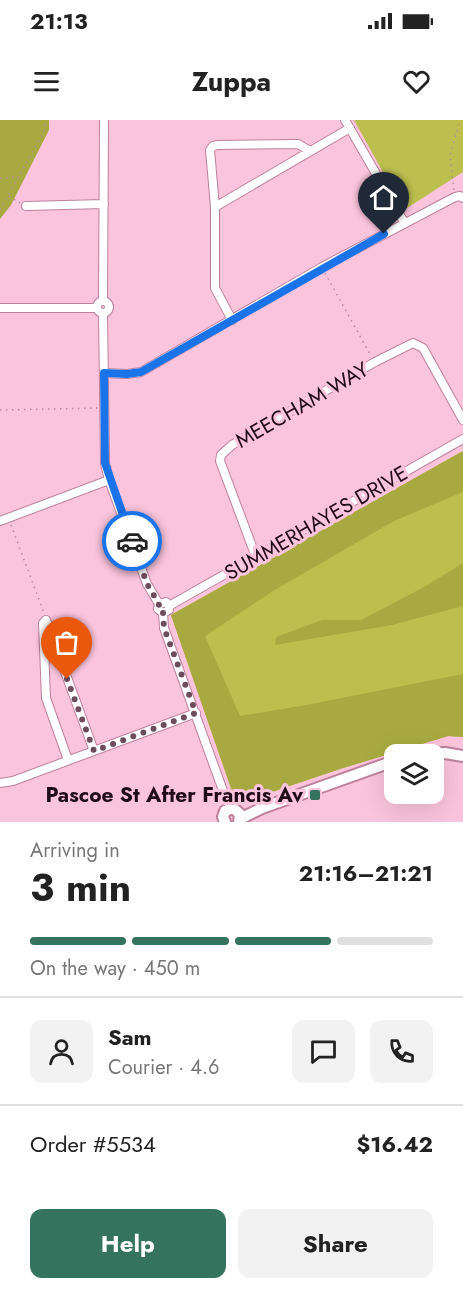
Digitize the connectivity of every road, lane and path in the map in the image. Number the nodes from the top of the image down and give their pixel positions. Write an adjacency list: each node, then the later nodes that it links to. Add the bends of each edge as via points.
1 (45, 120): 7 (path, via 45,129)
2 (104, 120): 11 (street)
3 (345, 120): 5 (street)
4 (460, 120): 10 (path, via 450,156)
5 (350, 128): 6 (street); 15 (street)
6 (310, 151): 13 (street); 13 (street, via 298,144 213,146 210,150)
7 (19, 177): 8 (path); 9 (path)
8 (0, 178)
9 (9, 196): 12 (path); 14 (path)
10 (459, 197): 15 (street)
11 (104, 204): 12 (street); 17 (street)
12 (26, 206)
13 (215, 207): 19 (street, via 215,288)
14 (0, 210)
15 (404, 222): 16 (street)
16 (322, 267): 19 (street); 20 (path)
17 (101, 307): 18 (street); 21 (street)
18 (0, 308)
19 (232, 320): 21 (street, via 141,372)
20 (375, 362): 24 (street, MEECHAM WAY, via 420,341); 28 (street, MEECHAM WAY, via 221,455)
21 (104, 373): 22 (street)
22 (104, 408): 23 (path); 26 (street)
23 (0, 410)
24 (463, 420)
25 (463, 439): 28 (street, SUMMERHAYES DRIVE)
26 (109, 480): 27 (street); 29 (street, via 147,584)
27 (4, 520): 32 (path)
28 (256, 557): 30 (street, SUMMERHAYES DRIVE)
29 (159, 604): 30 (street, via 165,602); 31 (street)
30 (169, 606): 31 (street, via 168,612)
31 (163, 613): 33 (street, via 164,628)
32 (46, 620): 34 (street); 37 (street, via 46,698)
33 (196, 713): 34 (street); 40 (street)
34 (94, 751): 37 (street)
35 (444, 753): 36 (street)
36 (463, 753)
37 (68, 760): 39 (street)
38 (384, 765): 40 (street, via 262,808)
39 (0, 783)
40 (229, 815)

